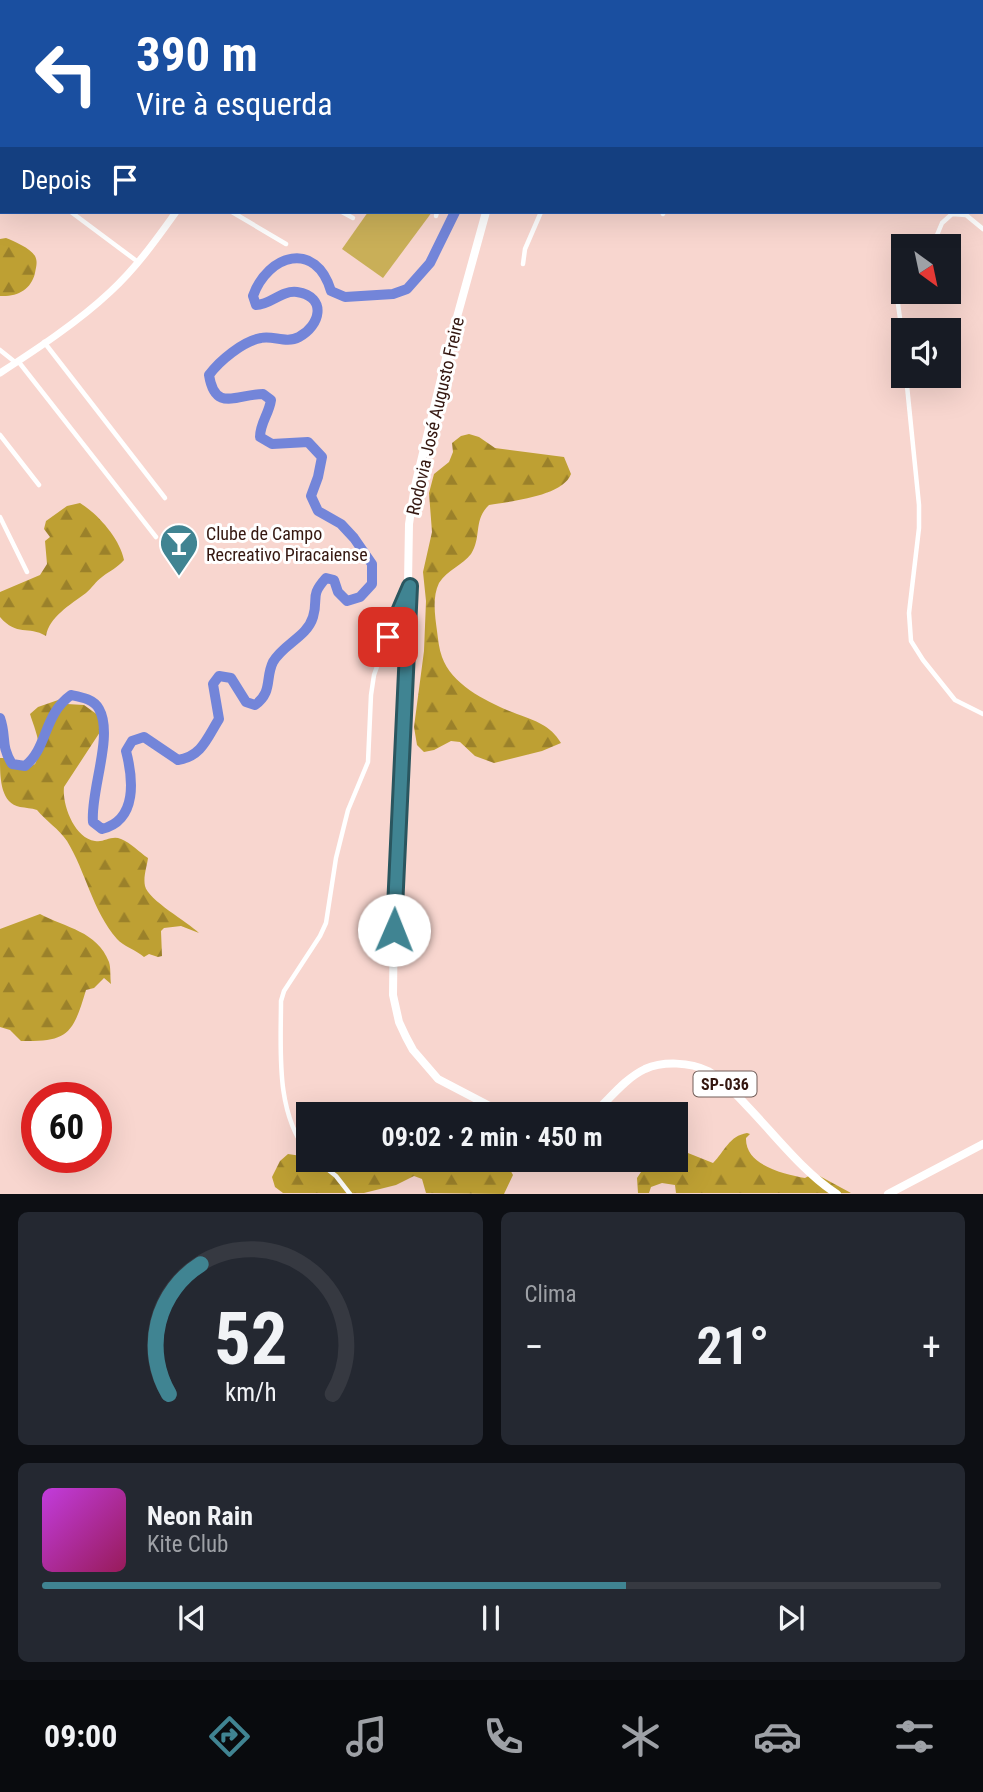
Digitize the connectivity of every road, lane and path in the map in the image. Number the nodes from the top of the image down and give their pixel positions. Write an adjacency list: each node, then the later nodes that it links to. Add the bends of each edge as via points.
1 (74, 214): 11 (street)
2 (174, 214): 11 (street)
3 (235, 214): 10 (street)
4 (346, 214): 7 (street)
5 (485, 214): 24 (main road, Rodovia José Augusto Freire, via 415,486 407,548)
6 (540, 214): 12 (street)
7 (353, 218)
8 (983, 229): 9 (street, via 966,215 952,214)
9 (937, 234)
10 (286, 244)
11 (138, 262): 13 (street, via 95,305)
12 (523, 264)
13 (44, 342): 15 (street); 20 (street)
14 (0, 351): 15 (street)
15 (17, 362): 16 (street); 22 (street)
16 (0, 373)
17 (907, 388): 25 (street, via 919,505 909,613 911,640 955,700)
18 (0, 435): 19 (street)
19 (39, 485)
20 (165, 498)
21 (0, 517): 23 (street)
22 (156, 537)
23 (27, 572)
24 (410, 586): 26 (main road, Rodovia José Augusto Freire, via 393,995 413,1050 438,1079); 28 (street, via 374,675 368,762 348,810 326,923 281,1001 285,1101)
25 (983, 713)
26 (482, 1102)
27 (606, 1102): 32 (main road, SP-036, via 647,1068 676,1063 707,1071 728,1086)
28 (296, 1133)
29 (983, 1144): 33 (main road)
30 (330, 1172): 31 (street)
31 (350, 1194)
32 (837, 1194)
33 (888, 1194)

